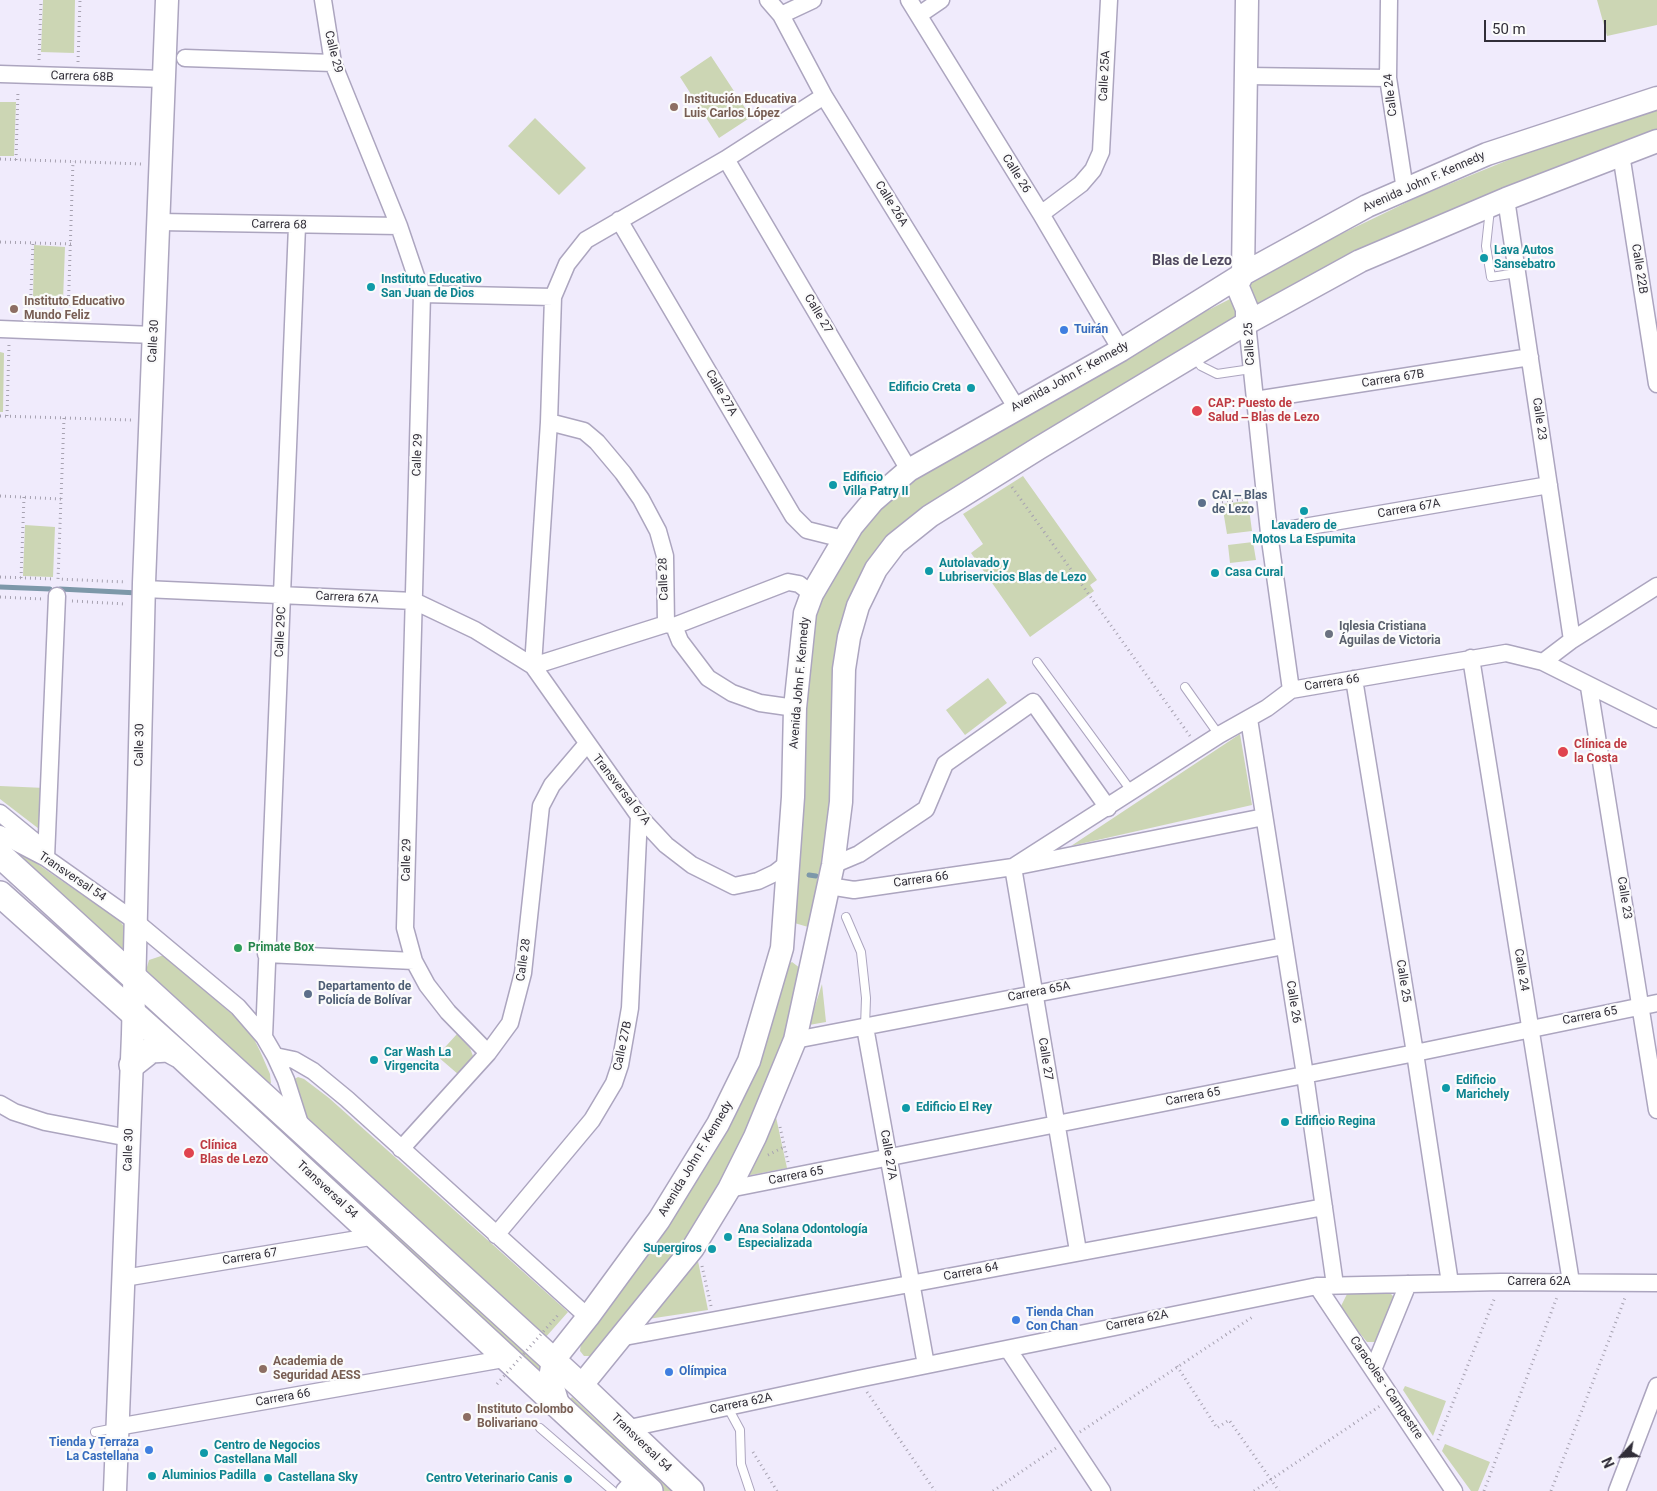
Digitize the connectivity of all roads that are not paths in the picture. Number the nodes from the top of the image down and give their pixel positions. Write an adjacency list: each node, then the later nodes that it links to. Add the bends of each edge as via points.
1 (167, 0): 17 (street, Calle 30)
2 (323, 0): 13 (street, Calle 29)
3 (768, 0): 10 (street, Calle 26A)
4 (813, 0): 10 (street)
5 (909, 0): 11 (street, Calle 26)
6 (941, 0): 11 (street)
7 (1109, 0): 25 (street, Calle 25A, via 1102,152 1080,184)
8 (1247, 0): 15 (street, Calle 25)
9 (1389, 0): 16 (street, Calle 24)
10 (781, 15): 18 (street, Calle 26A)
11 (919, 15): 25 (street, Calle 26)
12 (184, 58): 13 (street)
13 (333, 63): 29 (street, Calle 29)
14 (0, 74): 17 (street, Carrera 68B)
15 (1247, 76): 16 (street); 33 (street, Calle 25)
16 (1388, 78): 23 (street, Calle 24)
17 (164, 79): 27 (street, Calle 30)
18 (824, 96): 22 (street); 42 (street, Calle 26A)
19 (1657, 98): 23 (street, Avenida John F. Kennedy, via 1487,154)
20 (1657, 142): 21 (street, Avenida John F. Kennedy)
21 (1620, 154): 24 (street, Avenida John F. Kennedy); 40 (street, Calle 22B)
22 (726, 158): 26 (street); 44 (street, Calle 27)
23 (1405, 190): 33 (street, Avenida John F. Kennedy, via 1367,206)
24 (1498, 202): 30 (street, Calle 23); 30 (lane, via 1486,246 1491,277); 33 (street, Avenida John F. Kennedy, via 1360,261)
25 (1041, 214): 36 (street, Calle 26)
26 (619, 220): 32 (street, via 586,240 575,251 566,264); 47 (street, Calle 27A, via 793,516 806,530)
27 (159, 222): 28 (street, Carrera 68); 35 (street, Calle 30)
28 (297, 226): 29 (street, Carrera 68); 52 (street, Calle 29C)
29 (399, 226): 31 (street, Calle 29)
30 (1517, 273): 38 (street, Calle 23)
31 (422, 294): 32 (street); 53 (street, Calle 29)
32 (553, 297): 43 (street)
33 (1244, 299): 36 (street, Avenida John F. Kennedy); 37 (street, Avenida John F. Kennedy); 39 (street, Calle 25)
34 (5, 329): 35 (street)
35 (154, 335): 48 (street, Calle 30)
36 (1120, 350): 42 (street, Avenida John F. Kennedy)
37 (1194, 356): 39 (lane, via 1201,366 1217,374); 79 (street, Avenida John F. Kennedy, via 930,516 895,544 876,569 858,606 848,637 844,669 841,802)
38 (1530, 358): 41 (street, Carrera 67B); 45 (street, Calle 23)
39 (1251, 369): 41 (street, Calle 25)
40 (1657, 384)
41 (1255, 400): 46 (street, Calle 25)
42 (1016, 407): 44 (street, Avenida John F. Kennedy)
43 (549, 422): 54 (street, Calle 28, via 584,431 623,473 641,499 658,531 665,556); 59 (street)
44 (910, 470): 47 (street, Avenida John F. Kennedy, via 873,501)
45 (1549, 485): 46 (street, Carrera 67A); 55 (street, Calle 23)
46 (1269, 533): 63 (street, Calle 25)
47 (843, 539): 51 (street, Avenida John F. Kennedy)
48 (144, 586): 52 (street, Carrera 67A); 82 (street, Calle 30)
49 (1657, 586): 55 (street)
50 (58, 588): 75 (street)
51 (812, 594): 54 (street, via 799,584 788,582); 64 (street, Avenida John F. Kennedy, via 801,638)
52 (283, 595): 53 (street, Carrera 67A); 85 (street, Calle 29C)
53 (414, 601): 59 (street, Carrera 67A, via 501,645); 87 (street, Calle 29, via 405,928)
54 (670, 625): 59 (street); 64 (street, Calle 28, via 708,678 732,693 760,703)
55 (1572, 640): 58 (street)
56 (1471, 658): 58 (street, Carrera 66, via 1506,653); 60 (street, Carrera 66); 93 (street, Calle 24)
57 (1037, 662): 69 (lane)
58 (1543, 662): 61 (street, Carrera 66)
59 (533, 666): 68 (street, Transversal 67A)
60 (1354, 679): 63 (street, Carrera 66); 97 (street, Calle 25)
61 (1590, 686): 66 (street, Carrera 66); 90 (street, Calle 23)
62 (1186, 687): 67 (lane)
63 (1291, 690): 65 (street, Carrera 66, via 1278,702)
64 (795, 708): 78 (street, Avenida John F. Kennedy)
65 (1249, 718): 67 (street, Carrera 66); 73 (street, Calle 26)
66 (1657, 718)
67 (1219, 735): 69 (street, Carrera 66)
68 (586, 745): 72 (street, Transversal 67A); 96 (street, Calle 28, via 552,785 541,806 523,973 510,1023)
69 (1132, 792): 70 (street, Carrera 66)
70 (1108, 808): 77 (street, Carrera 66); 79 (street, via 1033,702 945,764 926,809 859,854)
71 (0, 813): 75 (street)
72 (639, 816): 78 (street, Transversal 67A, via 673,850 725,884 734,886 758,881 775,872); 111 (street, Calle 27B, via 630,1008 614,1083 592,1120)
73 (1264, 817): 77 (street, Carrera 66); 83 (street, Calle 26)
74 (0, 834): 75 (street, Transversal 54)
75 (46, 854): 82 (street, Transversal 54)
76 (0, 855): 88 (main road, Transversal 54)
77 (1013, 867): 79 (street, Carrera 66, via 854,890); 89 (street, Calle 27)
78 (788, 872): 84 (street, Avenida John F. Kennedy)
79 (830, 881): 86 (street, Avenida John F. Kennedy)
80 (0, 894): 91 (main road, Transversal 54)
81 (846, 917): 92 (lane, via 861,952 866,998)
82 (136, 921): 88 (street, Calle 30); 94 (street, Transversal 54, via 238,1007)
83 (1284, 946): 89 (street, Carrera 65A); 101 (street, Calle 26)
84 (782, 948): 86 (street); 122 (street, Avenida John F. Kennedy, via 749,1061 726,1110 659,1220)
85 (266, 954): 87 (street); 94 (street, Calle 29C)
86 (813, 955): 95 (street, Avenida John F. Kennedy)
87 (414, 961): 96 (street, Calle 29, via 448,1012)
88 (133, 979): 91 (street, Calle 30); 105 (main road, Transversal 54)
89 (1034, 993): 92 (street, Carrera 65A); 104 (street, Calle 27)
90 (1649, 1004): 93 (street, Carrera 65); 103 (street, Calle 23)
91 (134, 1015): 99 (main road, Transversal 54); 100 (street, Calle 30)
92 (865, 1027): 95 (street, Carrera 65A); 108 (street, Calle 27A)
93 (1530, 1028): 97 (street, Carrera 65); 115 (street, Calle 24)
94 (264, 1037): 98 (street, Transversal 54)
95 (795, 1040): 109 (street, Avenida John F. Kennedy)
96 (488, 1053): 107 (street, Calle 28)
97 (1415, 1053): 101 (street, Carrera 65); 116 (street, Calle 25)
98 (275, 1056): 105 (street, Transversal 54); 107 (street, via 294,1060 313,1071)
99 (182, 1057): 100 (main road, via 168,1049 151,1050); 112 (main road, Transversal 54)
100 (132, 1065): 106 (street, Calle 30)
101 (1305, 1075): 104 (street, Carrera 65); 110 (street, Calle 26)
102 (0, 1104): 106 (street, via 45,1122)
103 (1657, 1110)
104 (1055, 1125): 108 (street, Carrera 65); 113 (street, Calle 27)
105 (302, 1132): 126 (main road, Transversal 54)
106 (130, 1138): 114 (street, Calle 30)
107 (401, 1149): 111 (street)
108 (888, 1157): 109 (street, Carrera 65); 118 (street, Calle 27A)
109 (729, 1189): 123 (street, Avenida John F. Kennedy, via 693,1248)
110 (1324, 1207): 113 (street, Carrera 64); 120 (street, Calle 26)
111 (496, 1235): 122 (street)
112 (376, 1236): 114 (street, Carrera 67); 125 (main road, Transversal 54)
113 (1078, 1251): 118 (street, Carrera 64)
114 (124, 1278): 133 (street, Calle 30)
115 (1567, 1282): 116 (street, Carrera 62A); 117 (street, Carrera 62A)
116 (1450, 1283): 119 (street, Carrera 62A)
117 (1657, 1283)
118 (911, 1284): 123 (street, Carrera 64); 127 (street, Calle 27A)
119 (1408, 1284): 120 (street, Carrera 62A); 128 (street)
120 (1335, 1285): 121 (street, Carrera 62A)
121 (1318, 1286): 124 (street, Carrera 62A); 128 (street, Caracoles - Campestre)
122 (588, 1317): 126 (street, Avenida John F. Kennedy)
123 (619, 1338): 129 (street, Avenida John F. Kennedy)
124 (1008, 1349): 127 (street, Carrera 62A); 142 (street)
125 (509, 1358): 131 (main road, Transversal 54); 133 (street, Carrera 66)
126 (553, 1360): 129 (main road, Transversal 54); 131 (street, via 550,1378)
127 (926, 1365): 132 (street, Carrera 62A)
128 (1373, 1370): 143 (street, Caracoles - Campestre)
129 (581, 1386): 135 (main road, Transversal 54)
130 (1657, 1386): 144 (street)
131 (558, 1404): 137 (main road, Transversal 54)
132 (727, 1406): 135 (street, Carrera 62A); 141 (lane, via 740,1430 741,1464)
133 (117, 1427): 136 (lane); 138 (street, Calle 30)
134 (540, 1428): 139 (lane)
135 (626, 1429): 140 (main road, Transversal 54)
136 (95, 1432)
137 (637, 1487)
138 (115, 1491)
139 (613, 1491)
140 (691, 1491)
141 (750, 1491)
142 (1102, 1491)
143 (1454, 1491)
144 (1617, 1491)

